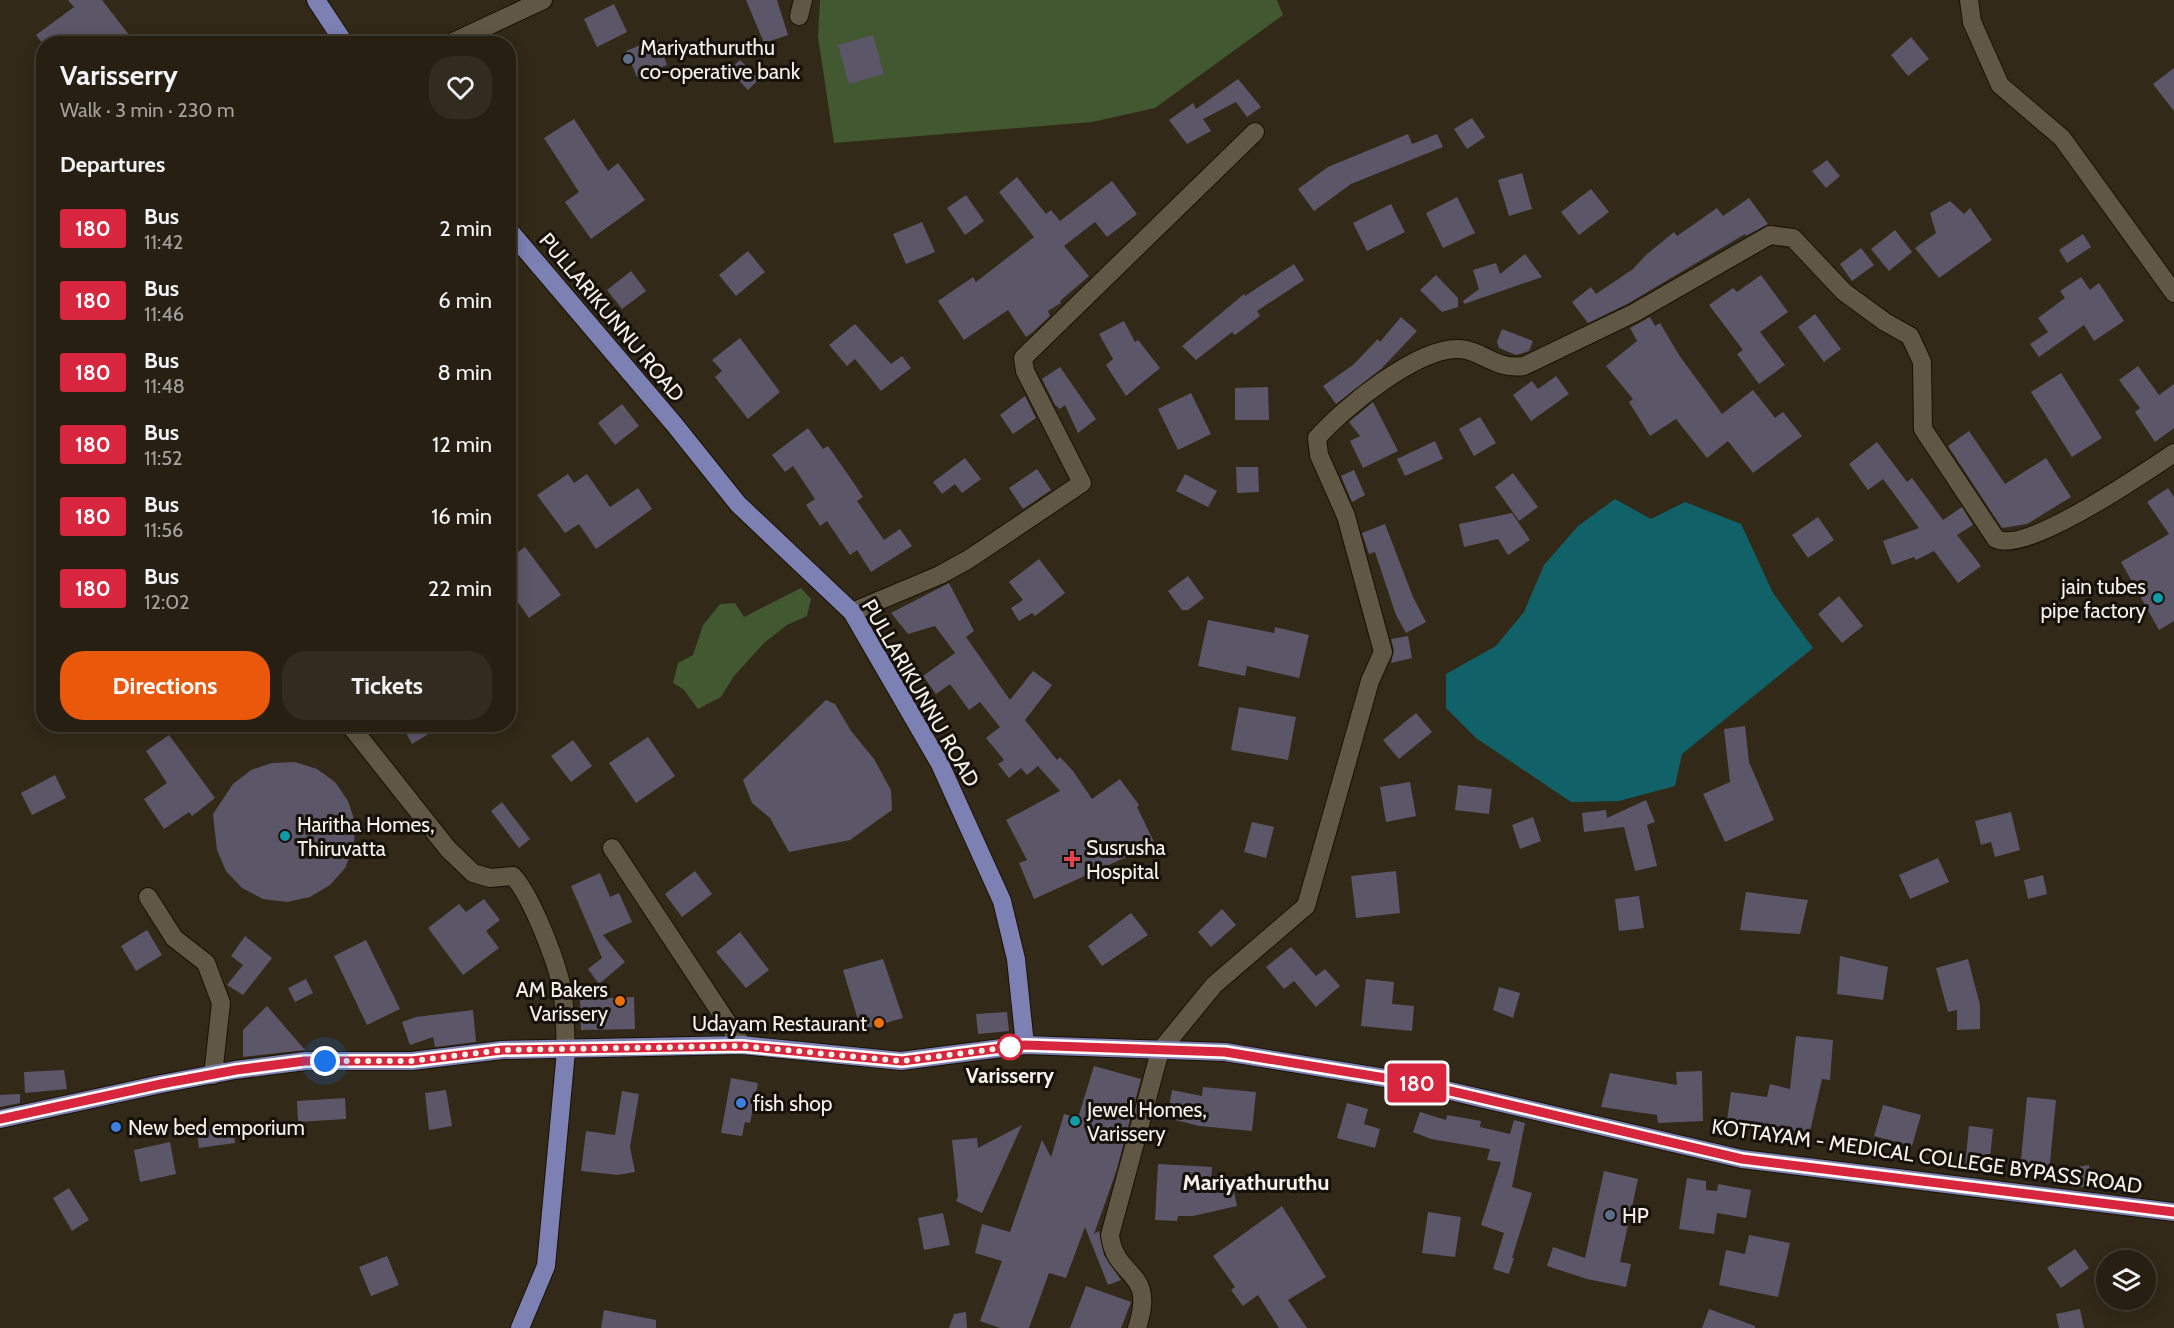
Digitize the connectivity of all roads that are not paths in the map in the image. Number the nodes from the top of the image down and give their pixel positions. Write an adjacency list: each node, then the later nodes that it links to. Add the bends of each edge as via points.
1 (316, 0): 4 (main road)
2 (543, 0): 5 (street)
3 (1969, 0): 8 (street, via 1972,22 2000,85 2062,138)
4 (340, 36)
5 (466, 36)
6 (1255, 132): 10 (street, via 1023,358 1025,371 1082,483 950,570)
7 (516, 238): 10 (main road, PULLARIKUNNU ROAD, via 738,504)
8 (2174, 293)
9 (2174, 453): 17 (street, via 2055,525 2012,543 1996,539 1923,429 1922,362 1910,336 1844,292 1793,238 1770,235 1634,313 1524,366 1508,368 1461,349 1440,350 1395,374 1346,408 1317,438 1319,455 1346,516 1383,652 1370,681 1306,906 1214,985)
10 (852, 612): 14 (main road, PULLARIKUNNU ROAD, via 940,764 1002,901 1016,959)
11 (355, 732): 16 (street, via 448,849 473,873 490,878 513,876 522,886 541,927 562,993)
12 (612, 848): 15 (street)
13 (148, 897): 18 (street, via 174,938 206,963 221,1003)
14 (1025, 1045): 15 (main road, KOTTAYAM - MEDICAL COLLEGE BYPASS ROAD, via 902,1061); 17 (main road, KOTTAYAM - MEDICAL COLLEGE BYPASS ROAD)
15 (742, 1046): 16 (main road, KOTTAYAM - MEDICAL COLLEGE BYPASS ROAD)
16 (566, 1051): 18 (main road, KOTTAYAM - MEDICAL COLLEGE BYPASS ROAD, via 502,1050 412,1061 305,1061); 21 (main road, via 546,1266)
17 (1161, 1051): 20 (main road, KOTTAYAM - MEDICAL COLLEGE BYPASS ROAD, via 1225,1052 1416,1083 1742,1159); 22 (street, via 1110,1235 1114,1253 1141,1287 1144,1297)
18 (213, 1075): 19 (main road, KOTTAYAM - MEDICAL COLLEGE BYPASS ROAD)
19 (0, 1119)
20 (2174, 1212)
21 (520, 1328)
22 (1137, 1328)

